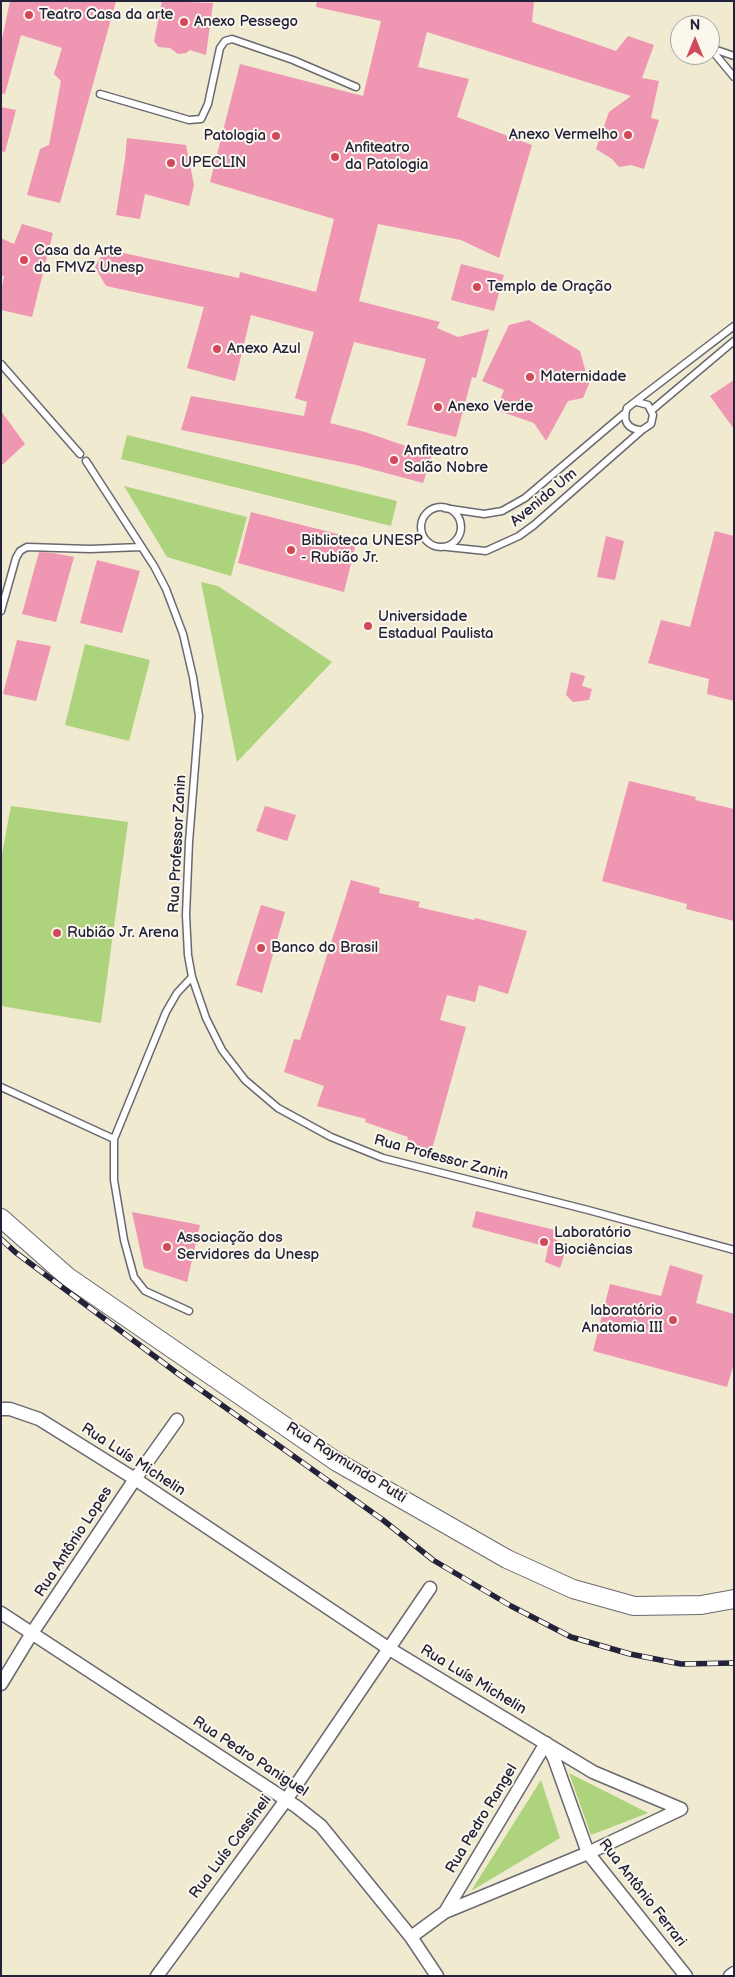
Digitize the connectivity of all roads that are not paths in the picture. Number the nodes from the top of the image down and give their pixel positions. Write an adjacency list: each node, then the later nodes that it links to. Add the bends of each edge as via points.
1 (734, 56): 2 (lane, via 710,48)
2 (734, 77)
3 (356, 87): 4 (lane, via 232,39 225,41 220,48 208,104 201,119 189,120)
4 (100, 94)
5 (734, 326): 10 (lane)
6 (734, 341): 11 (lane)
7 (1, 364): 9 (lane)
8 (1, 372): 9 (lane)
9 (14, 377): 14 (lane)
10 (637, 402): 11 (lane, via 643,402); 12 (lane, via 631,404)
11 (652, 410): 13 (lane, via 651,424)
12 (625, 413): 13 (lane, via 627,424); 16 (lane, Avenida Um, via 525,498 502,511 484,514)
13 (642, 430): 18 (lane, Avenida Um, via 519,536 486,550)
14 (80, 454)
15 (86, 461): 17 (lane, Rua Professor Zanin)
16 (444, 508): 18 (lane, via 456,514 462,526 458,539); 18 (lane, via 428,513 422,531 428,542)
17 (141, 546): 19 (lane, via 27,547 20,550); 20 (lane, Rua Professor Zanin, via 154,566 183,634 199,716 186,915)
18 (447, 546)
19 (1, 611)
20 (192, 978): 22 (lane, via 166,1012); 24 (lane, Rua Professor Zanin, via 222,1050 245,1080 278,1108 332,1137 383,1158)
21 (1, 1087): 22 (lane)
22 (114, 1139): 25 (lane, via 114,1180 134,1277 145,1291)
23 (1, 1218): 30 (street, Rua Raymundo Putti, via 68,1277 337,1462 507,1559 572,1589 634,1606 702,1605)
24 (734, 1250)
25 (189, 1311)
26 (1, 1409): 28 (street, Rua Luís Michelin, via 38,1419)
27 (177, 1420): 28 (street, Rua Antônio Lopes)
28 (135, 1479): 32 (street, Rua Antônio Lopes); 33 (street, Rua Luís Michelin)
29 (430, 1588): 33 (street, Rua Luís Cassineli)
30 (734, 1599)
31 (1, 1613): 32 (street, Rua Pedro Paniguel)
32 (32, 1633): 34 (street, Rua Antônio Lopes); 36 (street, Rua Pedro Paniguel)
33 (388, 1648): 35 (street, Rua Luís Michelin); 36 (street, Rua Luís Cassineli)
34 (1, 1684)
35 (546, 1743): 37 (street, Rua Antônio Ferrari); 37 (street, Rua Luís Michelin, via 592,1772 681,1809); 38 (street, Rua Pedro Rangel)
36 (286, 1800): 39 (street, Rua Pedro Paniguel, via 321,1826); 40 (street, Rua Luís Cassineli)
37 (588, 1853): 38 (street, Rua Luís Michelin); 43 (street, Rua Antônio Ferrari)
38 (446, 1912): 39 (street, Rua Luís Michelin)
39 (411, 1937): 42 (street, Rua Pedro Paniguel)
40 (163, 1973)
41 (734, 1973): 44 (street)
42 (437, 1976)
43 (686, 1976)
44 (730, 1976)

